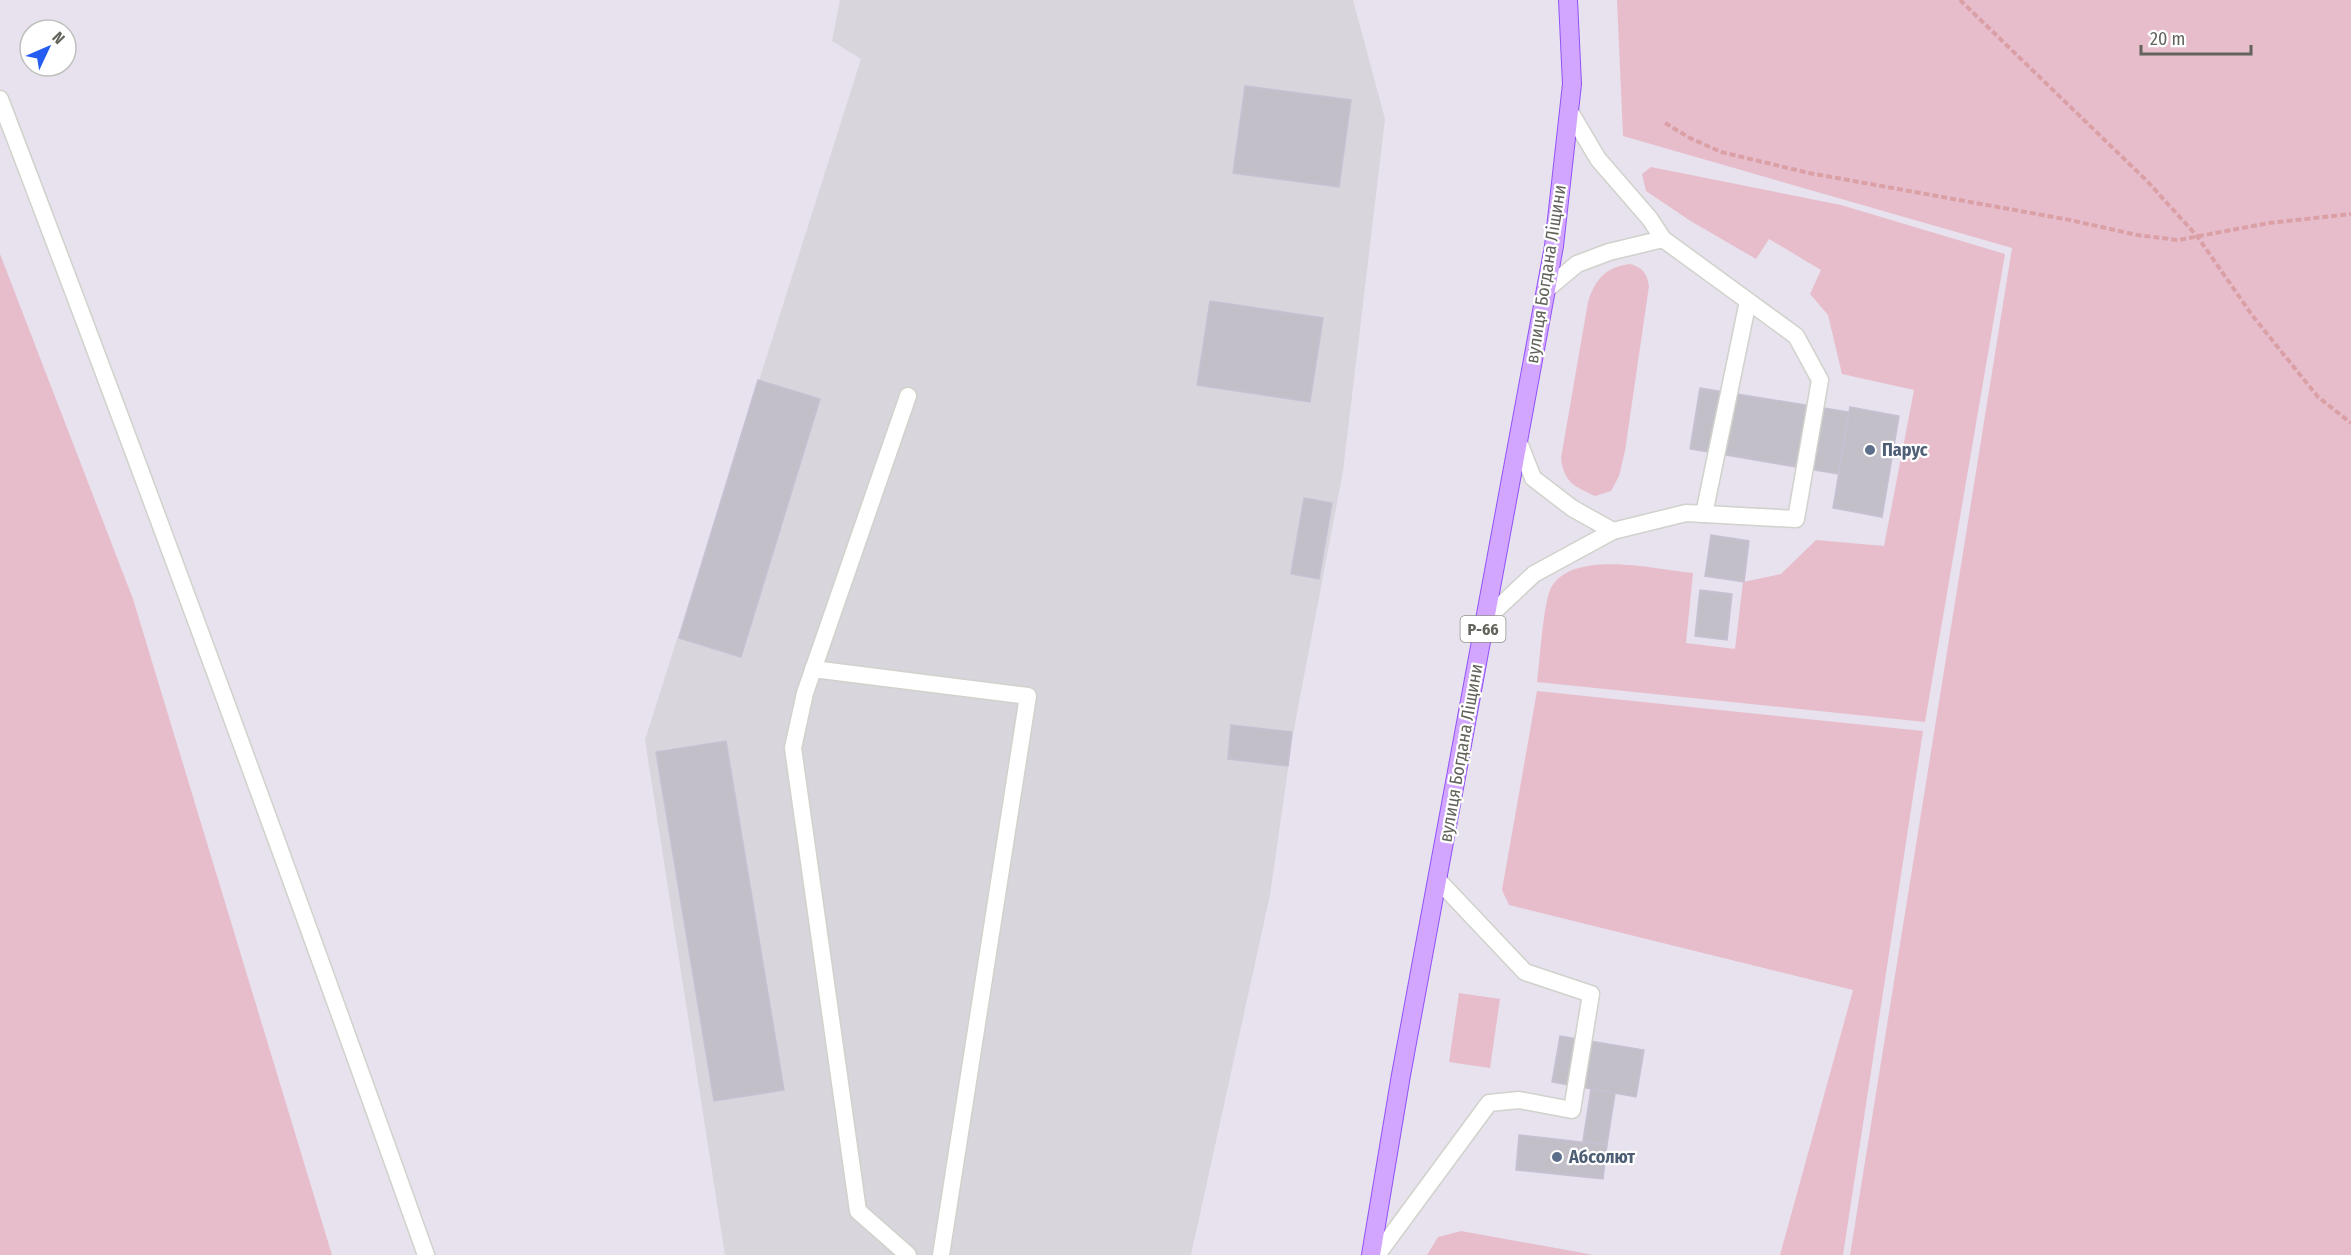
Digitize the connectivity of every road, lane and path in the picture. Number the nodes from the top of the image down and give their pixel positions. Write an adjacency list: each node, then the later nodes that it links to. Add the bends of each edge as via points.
1 (1568, 0): 4 (main road, вулиця Богдана Ліщини / Р-66, via 1572,84)
2 (1960, 0): 7 (path, via 2080,113)
3 (0, 99): 19 (lane, via 297,893)
4 (1569, 110): 8 (lane, via 1598,159); 9 (main road, вулиця Богдана Ліщини / Р-66)
5 (1665, 123): 7 (path, via 1721,152 1809,173 2137,235 2178,240)
6 (2351, 214): 7 (path)
7 (2197, 236): 12 (path, via 2252,315 2318,397)
8 (1663, 239): 9 (lane, via 1577,264); 10 (lane)
9 (1547, 289): 13 (main road, вулиця Богдана Ліщини / Р-66)
10 (1748, 301): 14 (lane); 14 (lane, via 1796,336 1820,380 1796,519)
11 (908, 396): 17 (lane)
12 (2351, 423)
13 (1518, 440): 15 (lane, via 1533,478 1572,508); 16 (main road, вулиця Богдана Ліщини / Р-66)
14 (1704, 514): 15 (lane, via 1686,513)
15 (1613, 531): 16 (lane, via 1534,574)
16 (1485, 620): 18 (main road, вулиця Богдана Ліщини / Р-66)
17 (813, 669): 20 (lane, via 793,748 858,1211); 21 (lane, via 1028,696)
18 (1437, 879): 22 (main road, вулиця Богдана Ліщини / Р-66); 23 (lane, via 1525,972 1591,994 1572,1110 1519,1100 1489,1103)
19 (426, 1255)
20 (908, 1255)
21 (941, 1255)
22 (1371, 1255)
23 (1377, 1255)

